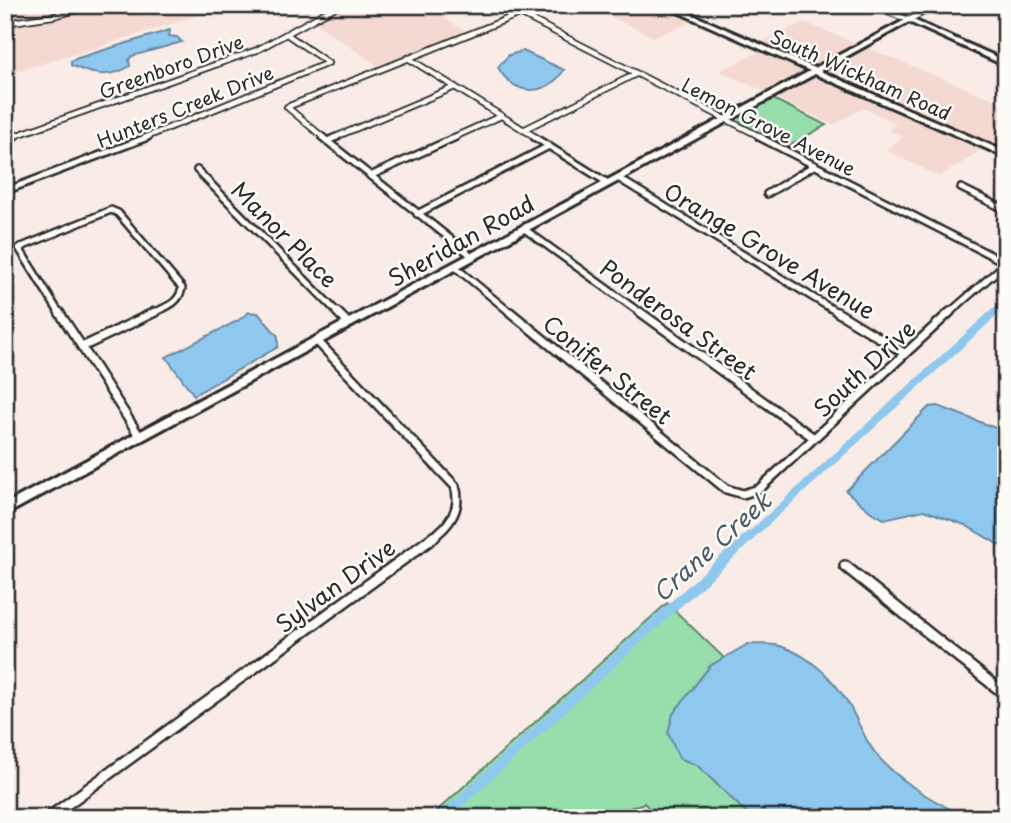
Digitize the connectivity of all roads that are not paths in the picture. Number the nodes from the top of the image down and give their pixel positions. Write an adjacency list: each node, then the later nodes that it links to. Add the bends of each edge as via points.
1 (96, 5): 10 (street)
2 (339, 5): 12 (street, Greenboro Drive)
3 (542, 5): 8 (street)
4 (665, 5): 15 (street, South Wickham Road)
5 (870, 5): 9 (street)
6 (936, 5): 7 (street, Sheridan Road)
7 (922, 13): 9 (street, Sheridan Road); 11 (street)
8 (520, 14): 13 (street); 16 (street, Lemon Grove Avenue)
9 (909, 20): 11 (street); 15 (street, Sheridan Road)
10 (5, 23)
11 (926, 27): 14 (street)
12 (288, 34): 21 (street, Greenboro Drive, via 239,57); 31 (street, Hunters Creek Drive, via 328,63)
13 (408, 58): 17 (street); 22 (street, via 288,107)
14 (1006, 64)
15 (814, 71): 19 (street, Sheridan Road); 24 (street, South Wickham Road)
16 (636, 74): 19 (street, Lemon Grove Avenue); 20 (street)
17 (455, 87): 18 (street); 22 (street)
18 (501, 116): 20 (street); 27 (street)
19 (724, 119): 25 (street, Lemon Grove Avenue); 28 (street, Sheridan Road)
20 (523, 130): 23 (street)
21 (5, 140)
22 (327, 141): 27 (street)
23 (548, 146): 29 (street); 34 (street)
24 (1006, 155)
25 (815, 165): 32 (street); 37 (street, Lemon Grove Avenue)
26 (197, 170): 39 (street, Manor Place)
27 (370, 176): 34 (street)
28 (618, 178): 29 (street, Sheridan Road); 42 (street, Orange Grove Avenue)
29 (608, 183): 35 (street, Sheridan Road)
30 (961, 188): 33 (street)
31 (5, 191)
32 (767, 194)
33 (1006, 210)
34 (417, 214): 36 (street)
35 (523, 228): 36 (street, Sheridan Road); 44 (street, Ponderosa Street)
36 (472, 256): 38 (street, Sheridan Road)
37 (1006, 263): 42 (street, South Drive)
38 (454, 266): 39 (street, Sheridan Road); 45 (street, Conifer Street, via 726,489)
39 (348, 323): 40 (street, Sheridan Road)
40 (318, 342): 43 (street, Sheridan Road); 49 (street, Sylvan Drive, via 455,486 457,511 446,528)
41 (82, 347): 41 (street, via 19,248 111,209 182,288 172,304); 43 (street)
42 (904, 353): 44 (street, South Drive)
43 (140, 437): 46 (street, Sheridan Road)
44 (814, 438): 45 (street, South Drive, via 760,489)
45 (743, 494)
46 (5, 510)
47 (845, 566): 48 (street)
48 (1006, 695)
49 (48, 818)

